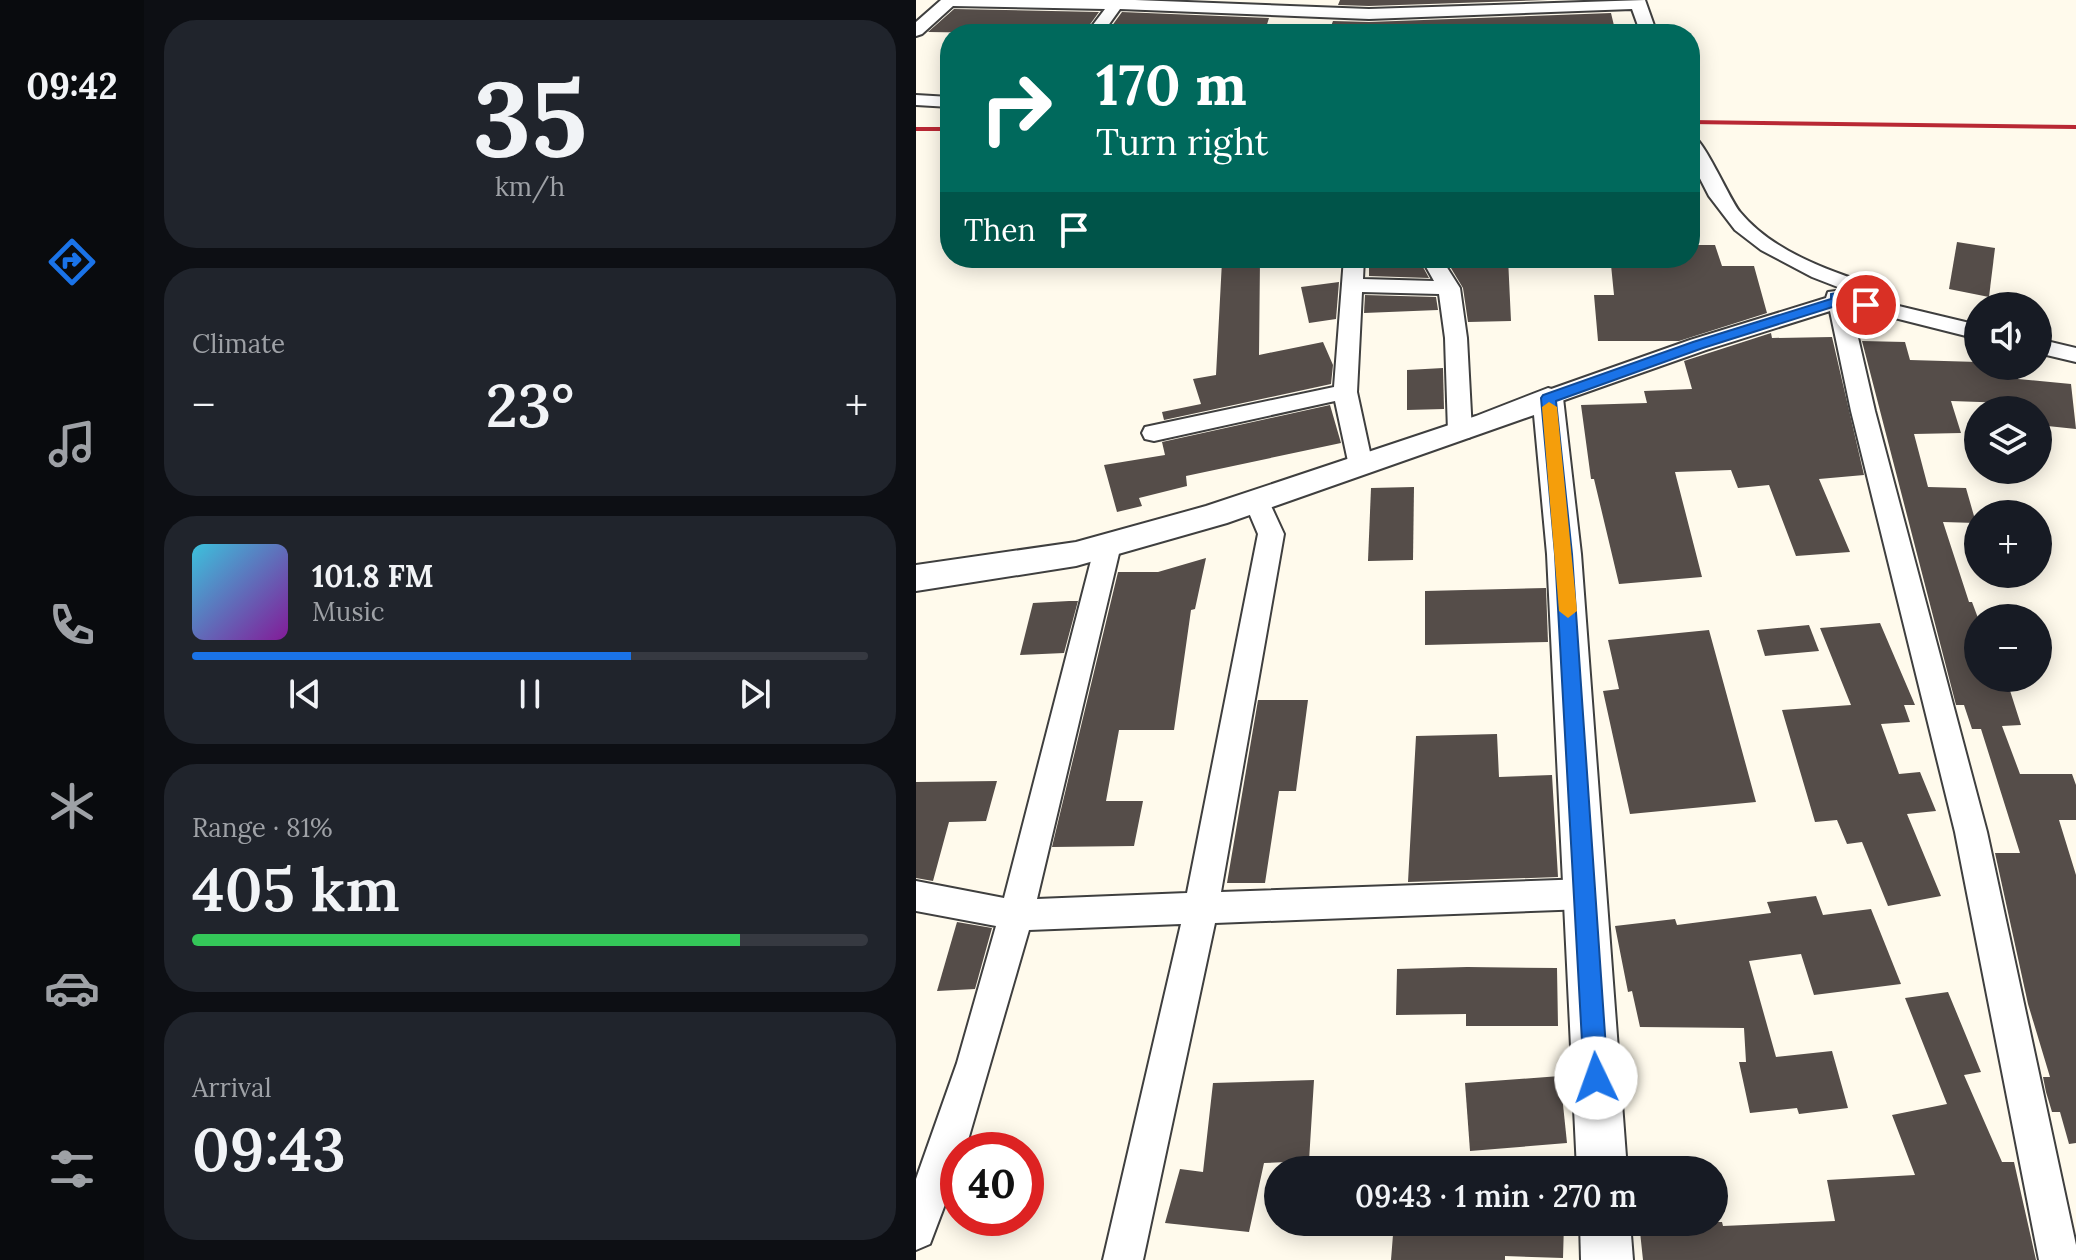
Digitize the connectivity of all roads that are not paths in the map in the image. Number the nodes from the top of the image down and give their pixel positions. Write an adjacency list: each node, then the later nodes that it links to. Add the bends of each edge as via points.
1 (1118, 2): 3 (street, via 1217,16); 5 (street); 7 (street, via 949,1)
2 (1638, 2): 4 (street); 6 (street)
3 (1297, 6): 4 (street)
4 (1470, 6)
5 (1102, 24)
6 (1646, 24)
7 (916, 31)
8 (916, 100): 9 (street)
9 (940, 101)
10 (1700, 161): 16 (street, via 1742,226 1791,259 1852,286)
11 (1354, 268): 13 (street)
12 (1437, 268): 14 (street)
13 (1353, 285): 14 (street); 22 (street)
14 (1449, 288): 24 (street)
15 (1839, 301): 17 (street, via 1836,297); 23 (street); 39 (street, via 1971,832)
16 (1964, 314)
17 (1964, 329)
18 (2052, 335): 19 (street)
19 (2076, 340)
20 (2052, 349): 21 (street)
21 (2076, 355)
22 (1345, 392): 25 (street); 26 (street)
23 (1548, 398): 24 (street); 30 (street, via 1564,554)
24 (1460, 432): 26 (street)
25 (1154, 433)
26 (1361, 466): 27 (street)
27 (1257, 501): 28 (street); 32 (street, via 1271,534)
28 (1108, 545): 29 (street); 33 (street)
29 (916, 578)
30 (1586, 894): 32 (street); 34 (street)
31 (916, 896): 33 (street)
32 (1201, 908): 33 (street); 37 (street)
33 (1015, 915): 35 (street, via 946,1157)
34 (1601, 1156)
35 (916, 1230)
36 (1606, 1236): 38 (street)
37 (1123, 1260)
38 (1607, 1260)
39 (2059, 1260)

